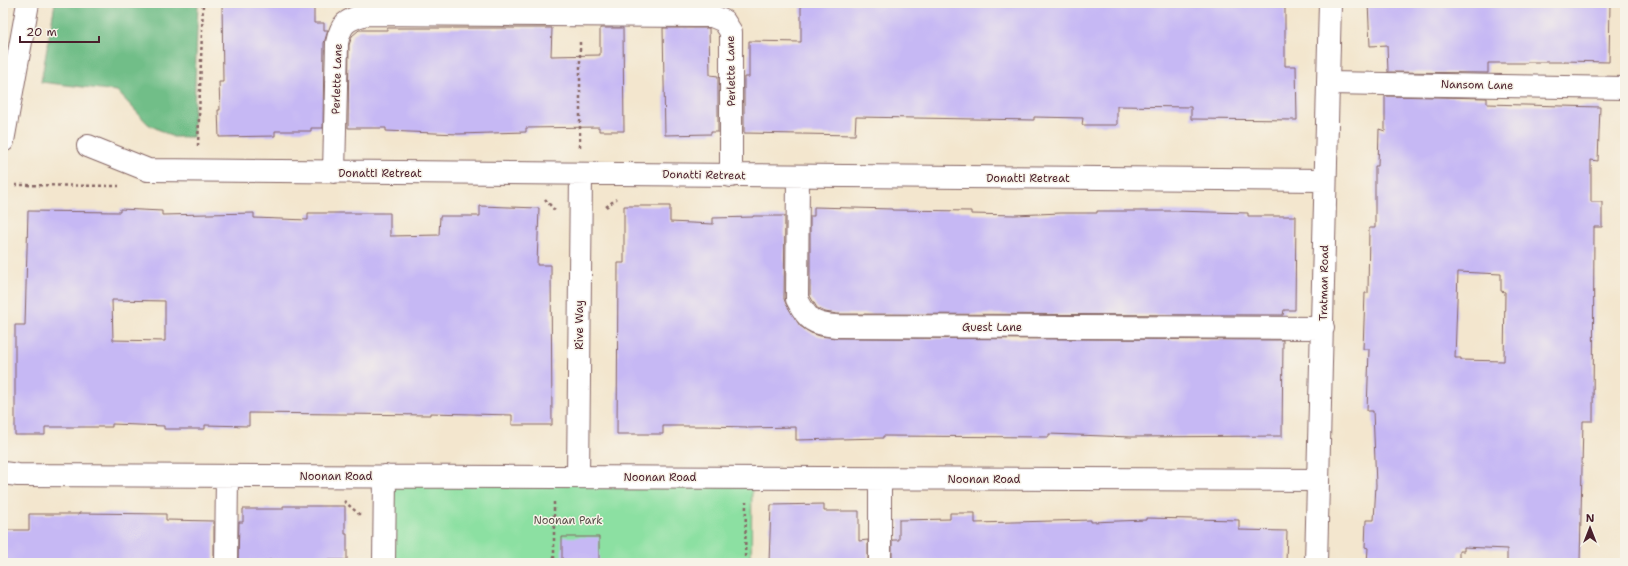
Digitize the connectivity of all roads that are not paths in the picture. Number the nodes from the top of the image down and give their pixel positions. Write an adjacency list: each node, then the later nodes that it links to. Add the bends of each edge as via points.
1 (28, 3): 5 (street)
2 (1330, 3): 3 (street, Tratman Road)
3 (1328, 82): 4 (street, Nansom Lane); 11 (street, Tratman Road)
4 (1625, 88)
5 (3, 141)
6 (88, 146): 7 (street, Donatti Retreat, via 148,170)
7 (334, 172): 8 (street, Donatti Retreat); 9 (street, Perlette Lane, via 337,43 339,32 345,22 353,18 366,14 712,16 724,21 731,32)
8 (581, 174): 9 (street, Donatti Retreat); 16 (street, Rive Way)
9 (731, 176): 10 (street, Donatti Retreat)
10 (798, 176): 11 (street, Donatti Retreat); 12 (street, Guest Lane, via 797,299 805,315 820,325)
11 (1325, 180): 12 (street, Tratman Road)
12 (1323, 328): 18 (street, Tratman Road)
13 (3, 473): 14 (street, Noonan Road)
14 (227, 476): 15 (street, Noonan Road); 19 (street)
15 (385, 476): 16 (street, Noonan Road); 20 (street)
16 (578, 477): 17 (street, Noonan Road)
17 (880, 479): 18 (street, Noonan Road); 21 (street)
18 (1318, 480): 22 (street, Tratman Road)
19 (226, 563)
20 (384, 563)
21 (880, 563)
22 (1316, 563)

